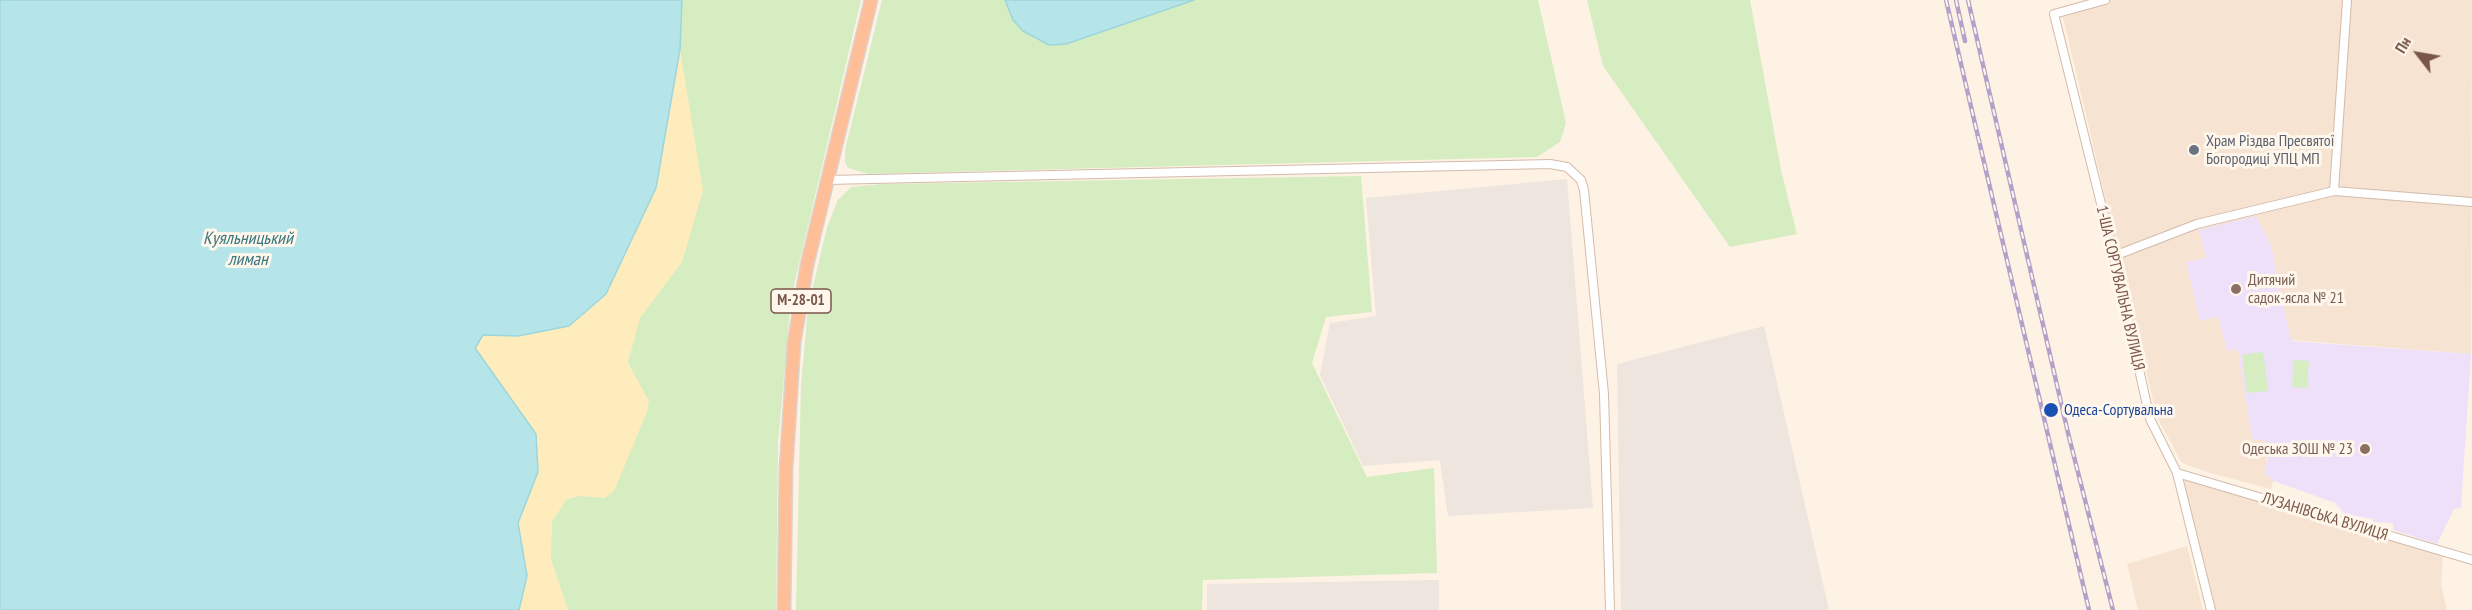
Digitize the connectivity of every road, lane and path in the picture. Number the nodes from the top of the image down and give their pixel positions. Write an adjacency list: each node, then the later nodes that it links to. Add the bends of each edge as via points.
1 (871, 0): 4 (highway, М-28-01)
2 (2105, 0): 7 (street, 1-ША СОРТУВАЛЬНА ВУЛИЦЯ, via 2054,14)
3 (2347, 0): 5 (street)
4 (826, 180): 10 (highway, М-28-01, via 795,343 786,469); 11 (street, via 1538,164 1567,167 1581,180 1584,190 1601,360)
5 (2334, 191): 6 (street); 7 (street, via 2196,224)
6 (2472, 202)
7 (2114, 256): 8 (street, 1-ША СОРТУВАЛЬНА ВУЛИЦЯ, via 2150,419)
8 (2177, 473): 9 (street, ЛУЗАНІВСЬКА ВУЛИЦЯ); 12 (street, 1-ША СОРТУВАЛЬНА ВУЛИЦЯ)
9 (2472, 560)
10 (784, 610)
11 (1610, 610)
12 (2211, 610)

